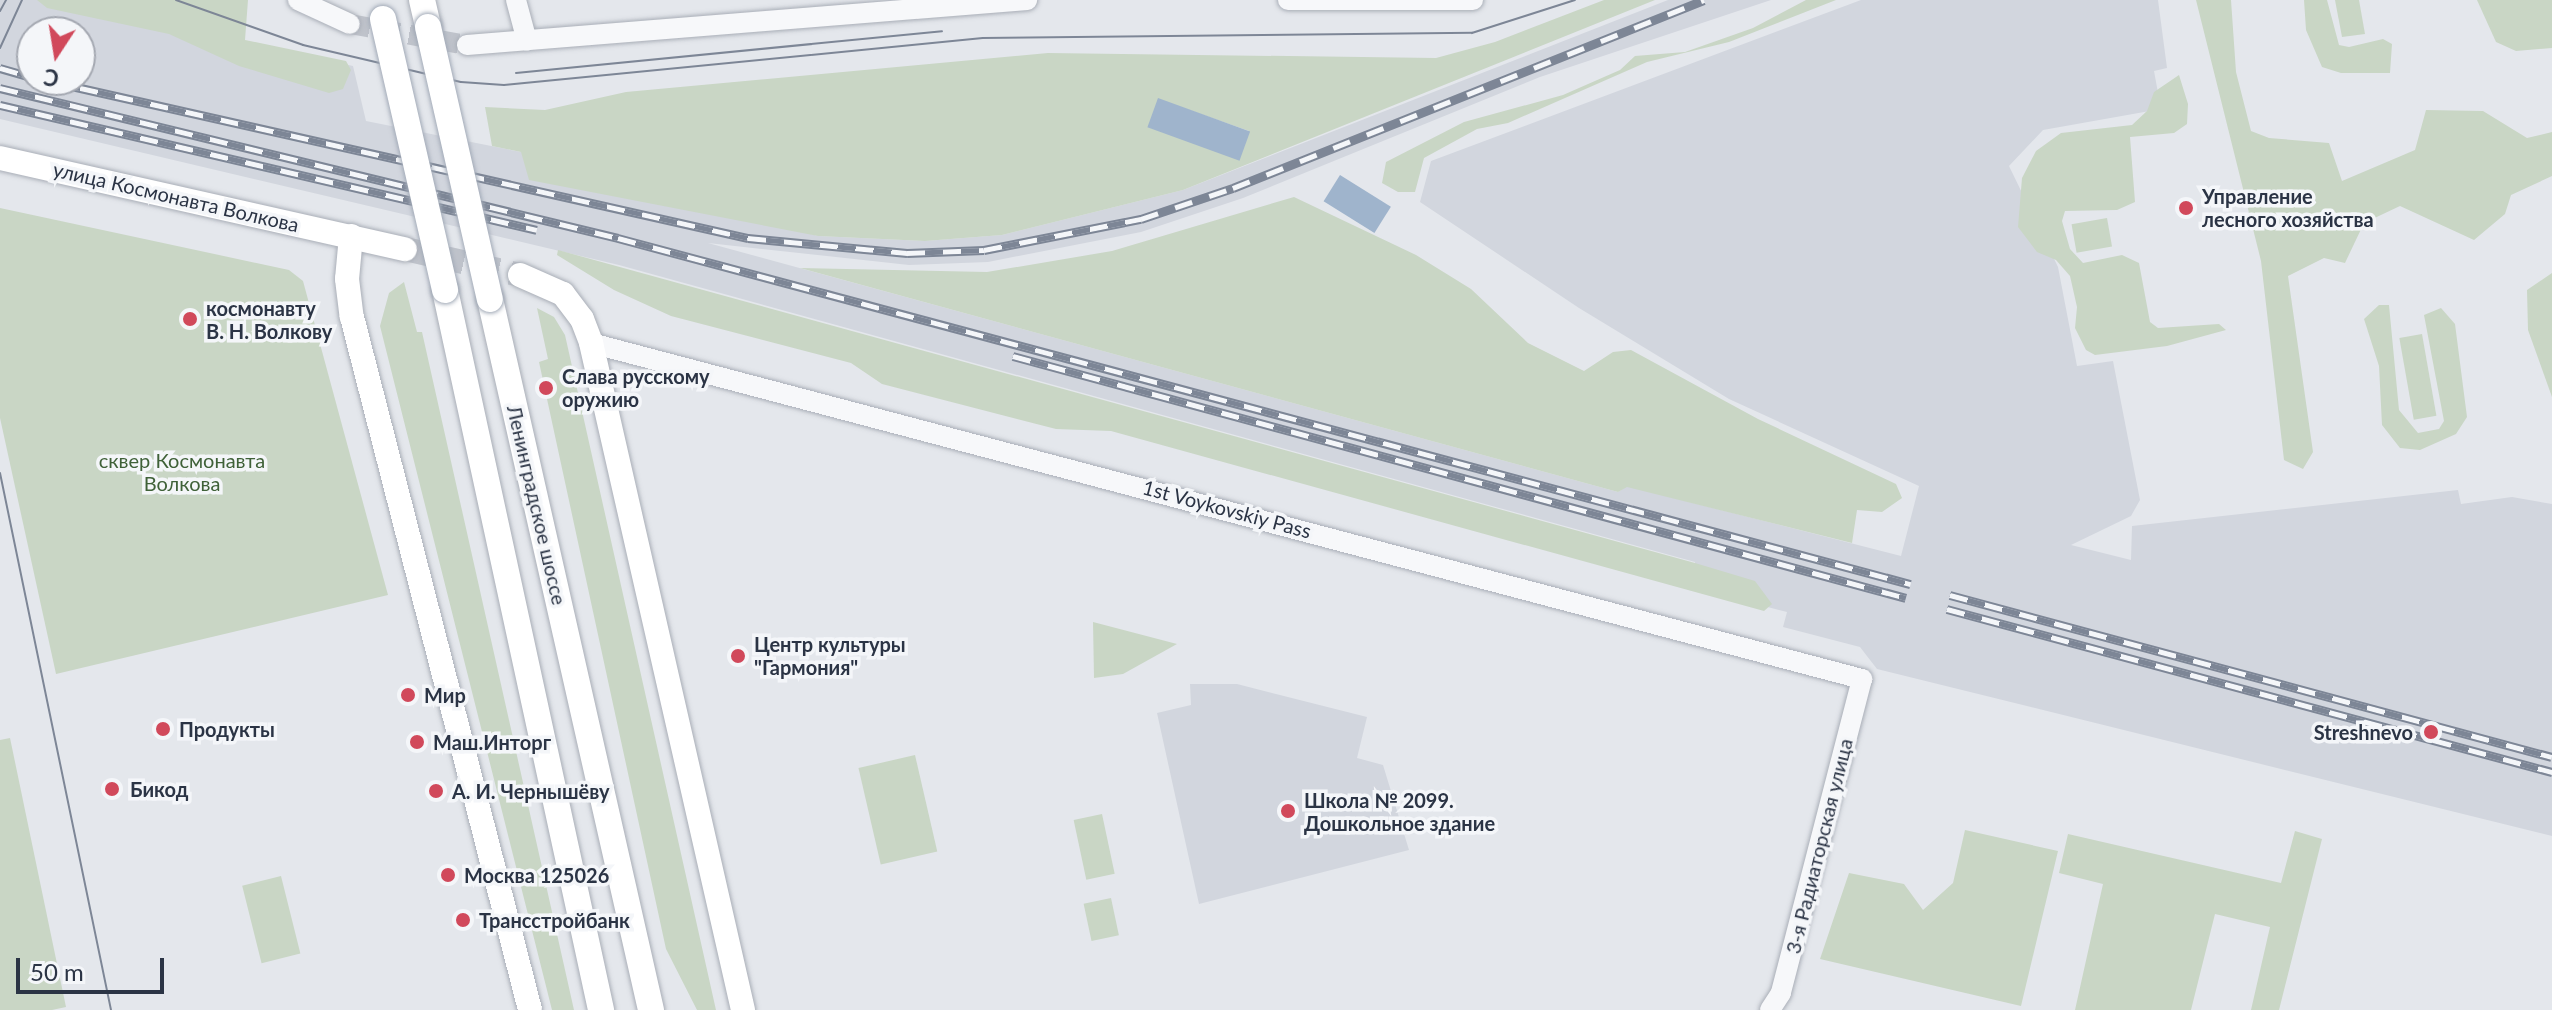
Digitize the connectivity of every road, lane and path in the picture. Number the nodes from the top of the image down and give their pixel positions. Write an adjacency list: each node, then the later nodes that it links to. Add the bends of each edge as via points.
1 (298, 0): 8 (street)
2 (422, 0): 19 (main road, Ленинградское шоссе, bridge)
3 (516, 0): 9 (street)
4 (1027, 0): 9 (street)
5 (1288, 0): 6 (street)
6 (1473, 0)
7 (380, 9): 18 (main road, bridge)
8 (350, 24)
9 (527, 41): 10 (street)
10 (467, 45)
11 (0, 158): 12 (main road, улица Космонавта Волкова)
12 (351, 236): 13 (main road, улица Космонавта Волкова); 17 (main road, via 347,279 352,317)
13 (405, 249)
14 (520, 275): 15 (main road, via 563,294 582,319)
15 (591, 343): 16 (street, 1st Voykovskiy Pass); 20 (main road)
16 (1862, 679): 21 (street, 3-я Радиаторская улица, via 1781,993)
17 (530, 1010)
18 (601, 1010)
19 (651, 1010)
20 (743, 1010)
21 (1770, 1010)

